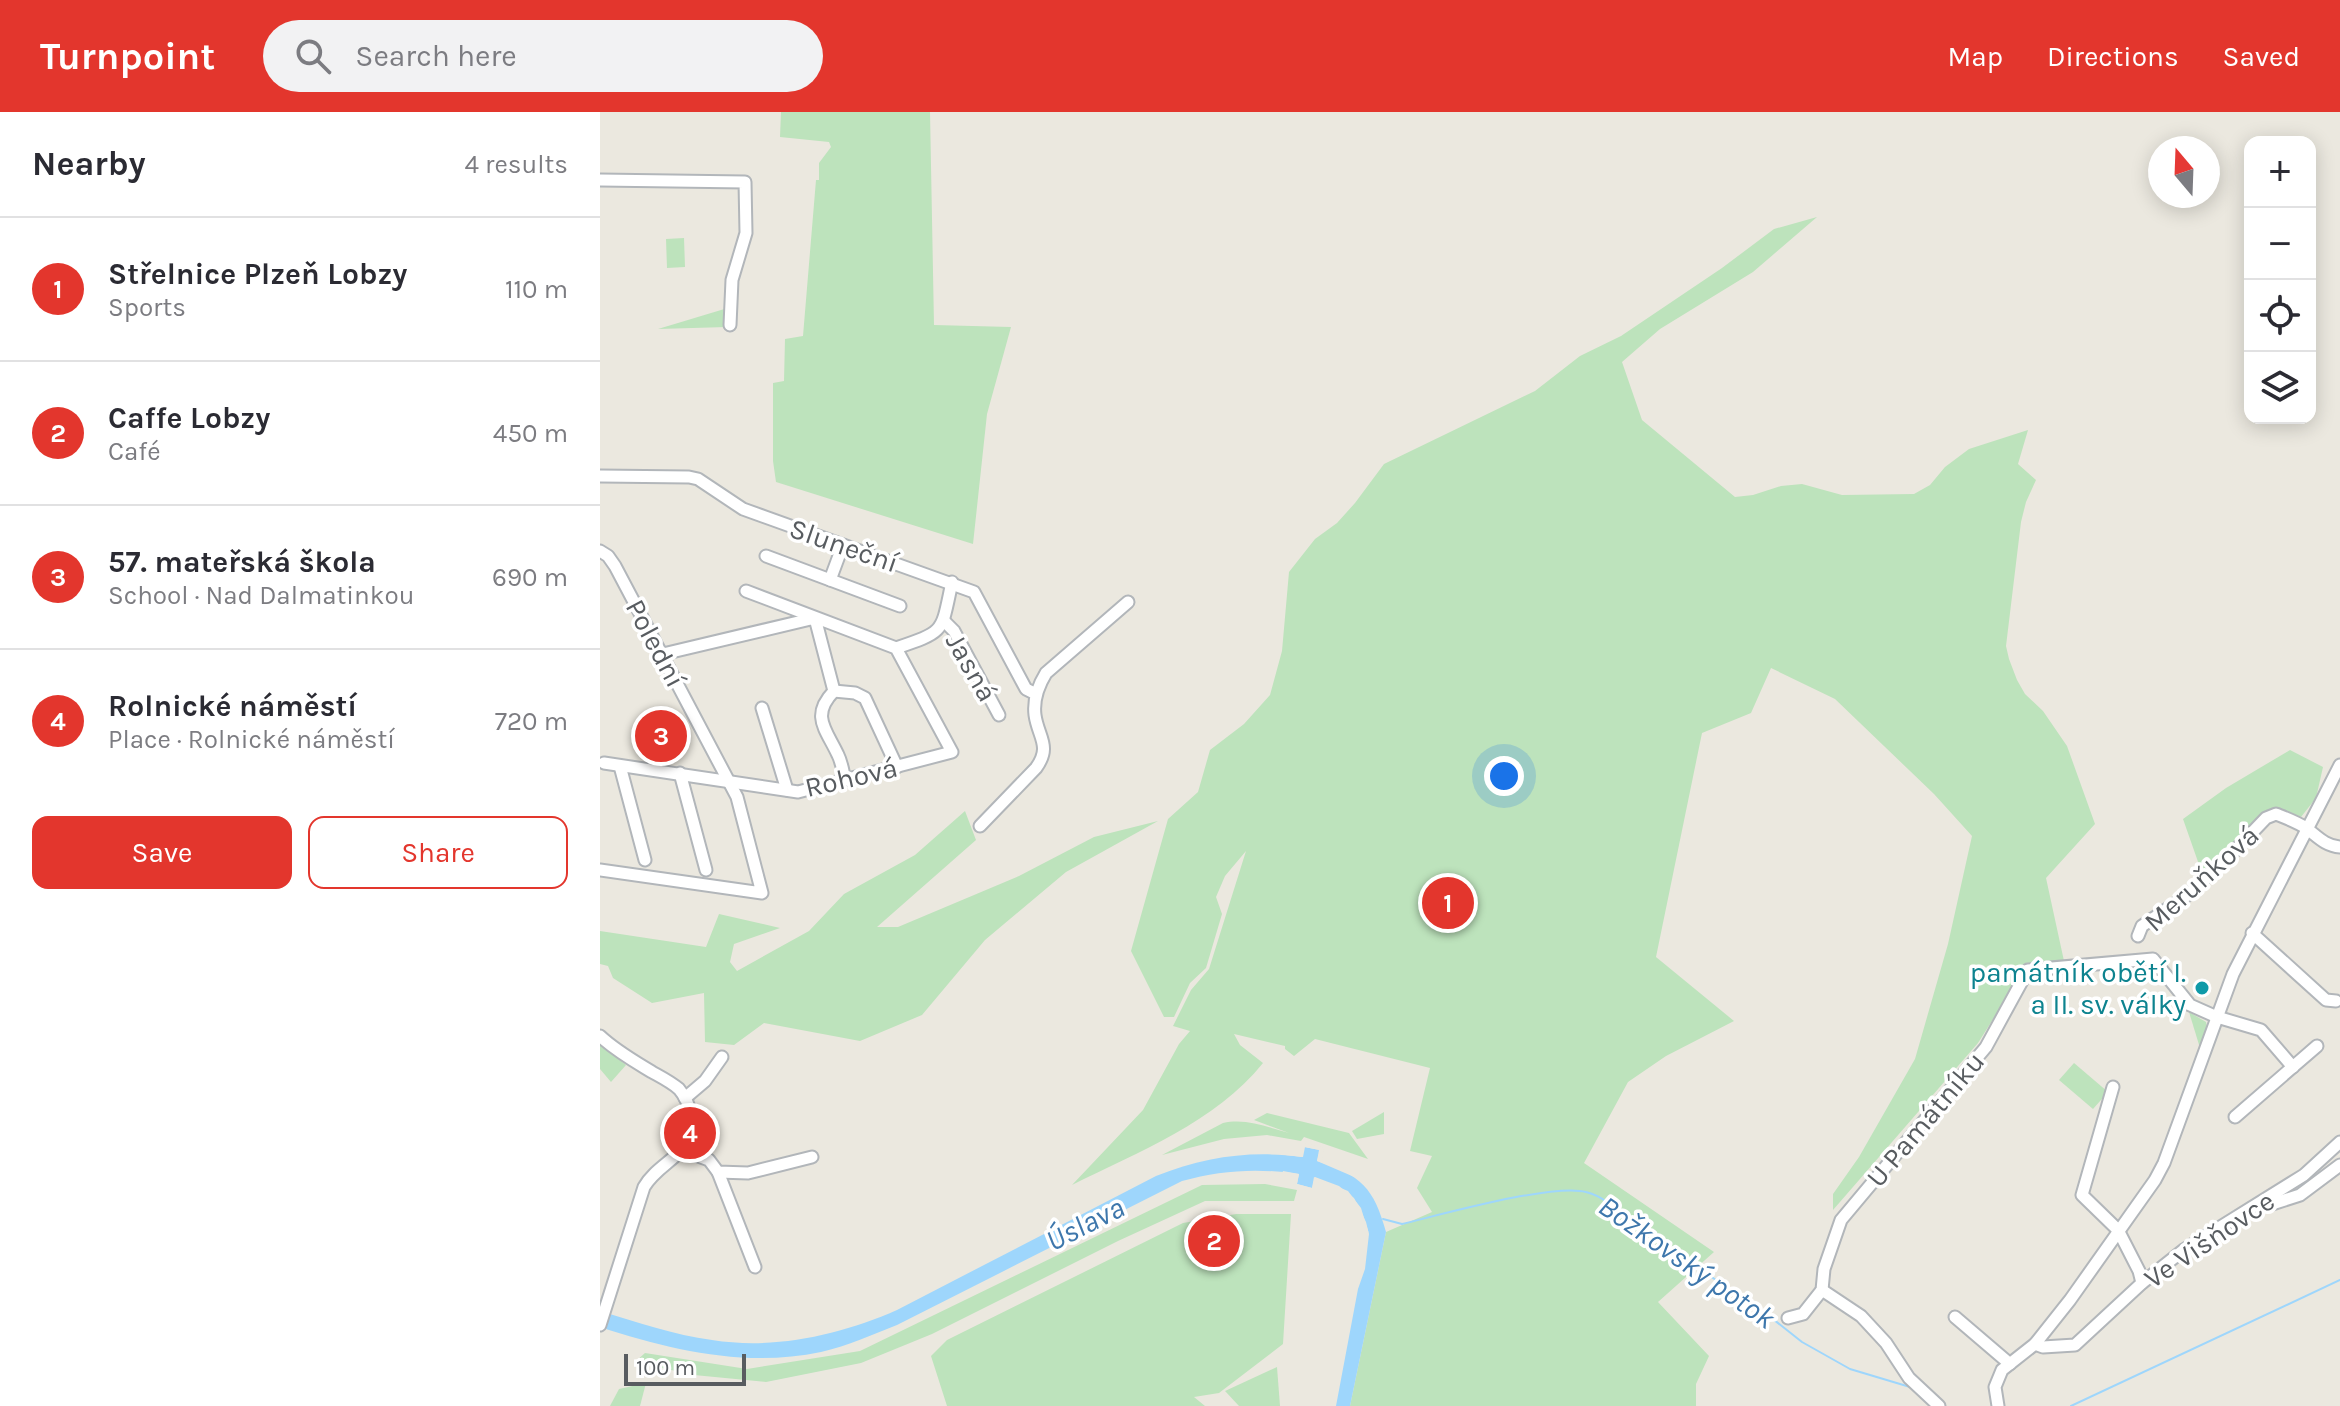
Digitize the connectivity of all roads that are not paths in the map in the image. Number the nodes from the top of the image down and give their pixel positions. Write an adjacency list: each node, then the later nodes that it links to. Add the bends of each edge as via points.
1 (600, 180): 2 (street, via 745,182 746,233 732,280)
2 (730, 325)
3 (600, 476): 4 (street, Sluneční, via 689,477 743,509)
4 (843, 545): 7 (street); 8 (street, Sluneční)
5 (600, 551): 15 (street, Polední, via 615,566)
6 (766, 556): 7 (street)
7 (830, 580): 11 (street)
8 (952, 582): 13 (street); 17 (street, Sluneční, via 974,592 1026,689)
9 (746, 591): 12 (street)
10 (1128, 602): 17 (street, via 1054,664)
11 (900, 606)
12 (815, 618): 14 (street); 15 (street); 16 (street)
13 (944, 621): 14 (street, via 932,636); 19 (street, Jasná)
14 (896, 648): 23 (street, Rohová, via 952,752)
15 (663, 654): 26 (street, Polední)
16 (834, 691): 23 (street, via 865,698); 25 (street, via 821,720)
17 (1036, 694): 28 (street, via 1043,758)
18 (762, 708): 27 (street, Rohová)
19 (999, 715)
20 (604, 763): 22 (street)
21 (2340, 765): 29 (street)
22 (620, 766): 24 (street); 31 (street)
23 (897, 767): 25 (street, Rohová)
24 (680, 773): 26 (street); 33 (street)
25 (845, 780): 27 (street, Rohová)
26 (730, 782): 27 (street); 32 (street, Polední, via 762,893)
27 (787, 790)
28 (980, 826)
29 (2307, 829): 30 (street, Meruňková); 34 (street); 35 (street, Meruňková, via 2276,814 2266,818 2204,880 2142,926)
30 (2340, 847)
31 (645, 860)
32 (600, 870)
33 (706, 870)
34 (2252, 933): 36 (street, via 2326,1000); 37 (street)
35 (2138, 936)
36 (2336, 1001)
37 (2217, 1017): 41 (street, via 2261,1030); 51 (street, via 2164,1163); 54 (street, U Památníku, via 2190,1005 2153,959 2028,970 1986,1047 1841,1220)
38 (600, 1036): 43 (street)
39 (2317, 1046): 41 (street)
40 (722, 1057): 43 (street)
41 (2293, 1067): 44 (street)
42 (2113, 1087): 51 (street, via 2082,1195)
43 (685, 1098): 46 (street, via 692,1133)
44 (2235, 1117)
45 (2340, 1142): 50 (street, Ve Višňovce)
46 (682, 1150): 49 (street, via 709,1160); 57 (street, via 644,1187)
47 (812, 1157): 49 (street, via 748,1173)
48 (2340, 1165): 50 (street, via 2300,1195)
49 (718, 1172): 52 (street)
50 (2264, 1202): 53 (street, Ve Višňovce, via 2193,1243)
51 (2118, 1230): 53 (street); 58 (street)
52 (755, 1267)
53 (2142, 1283): 58 (street, Ve Višňovce, via 2075,1345)
54 (1822, 1290): 56 (street, via 1803,1314); 60 (street, via 1861,1316 1909,1378)
55 (1955, 1317): 59 (street)
56 (1788, 1318)
57 (600, 1325)
58 (2035, 1344): 59 (street)
59 (2010, 1364): 61 (street, via 1997,1379)
60 (1939, 1406)
61 (1998, 1406)

